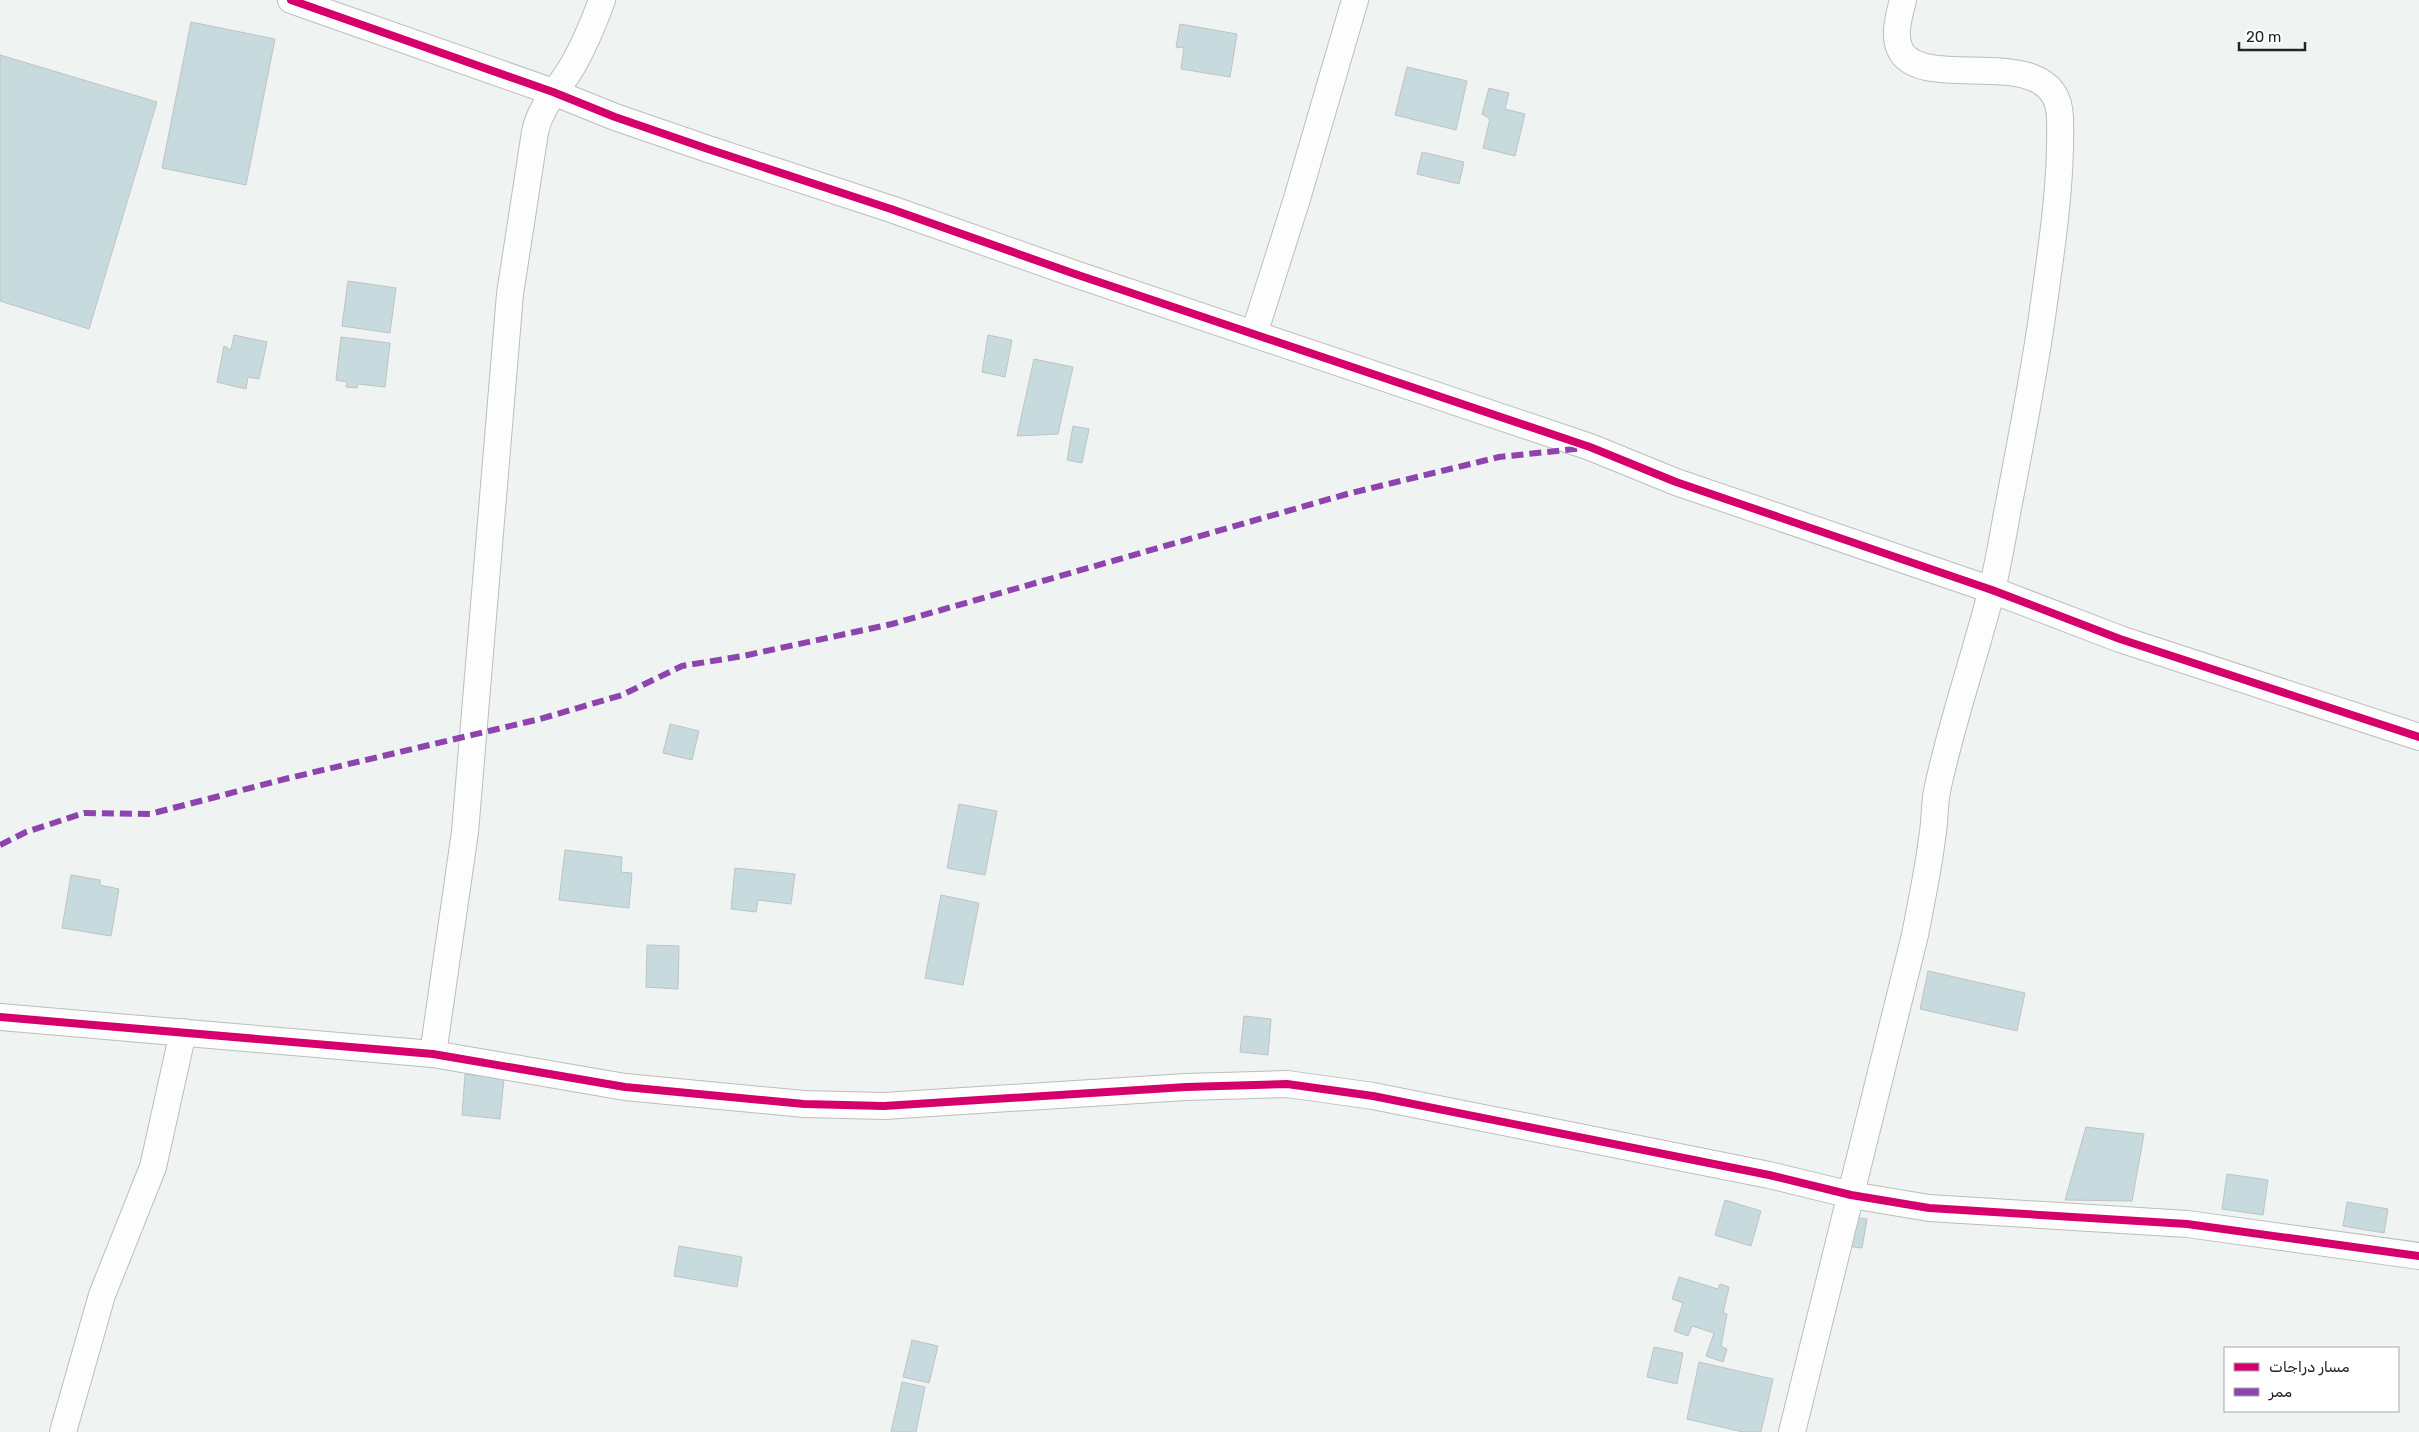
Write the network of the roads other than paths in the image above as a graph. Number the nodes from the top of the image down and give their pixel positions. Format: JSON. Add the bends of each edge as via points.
{"nodes":[{"id":1,"x":291,"y":0,"type":"edge"},
{"id":2,"x":602,"y":0,"type":"edge"},
{"id":3,"x":1355,"y":0,"type":"edge"},
{"id":4,"x":1903,"y":0,"type":"edge"},
{"id":5,"x":553,"y":92,"type":"junction"},
{"id":6,"x":1254,"y":334,"type":"junction"},
{"id":7,"x":1992,"y":590,"type":"junction"},
{"id":8,"x":2419,"y":737,"type":"edge"},
{"id":9,"x":0,"y":1017,"type":"edge"},
{"id":10,"x":183,"y":1032,"type":"junction"},
{"id":11,"x":432,"y":1054,"type":"junction"},
{"id":12,"x":1851,"y":1195,"type":"junction"},
{"id":13,"x":2419,"y":1256,"type":"edge"},
{"id":14,"x":63,"y":1432,"type":"edge"},
{"id":15,"x":1792,"y":1432,"type":"edge"}],
"edges":[{"from":1,"to":5,"type":"street"},
{"from":2,"to":5,"type":"street","via":[[572,66]]},
{"from":3,"to":6,"type":"street"},
{"from":4,"to":7,"type":"street","via":[[1898,43],[1908,59],[1934,67],[2036,78],[2053,91],[2060,109],[2052,246],[2034,377]]},
{"from":5,"to":6,"type":"street","via":[[615,117]]},
{"from":5,"to":11,"type":"street","via":[[540,112],[534,132],[510,294],[465,832]]},
{"from":6,"to":7,"type":"street","via":[[1590,447],[1676,482]]},
{"from":7,"to":8,"type":"street","via":[[2120,639]]},
{"from":7,"to":12,"type":"street","via":[[1937,794],[1929,865],[1915,935]]},
{"from":9,"to":10,"type":"street"},
{"from":10,"to":11,"type":"street"},
{"from":10,"to":14,"type":"street","via":[[152,1167],[102,1295]]},
{"from":11,"to":12,"type":"street","via":[[625,1087],[804,1104],[884,1106],[1195,1086],[1287,1084],[1382,1098],[1769,1175]]},
{"from":12,"to":13,"type":"street","via":[[1929,1208],[2187,1224]]},
{"from":12,"to":15,"type":"street"}]}
